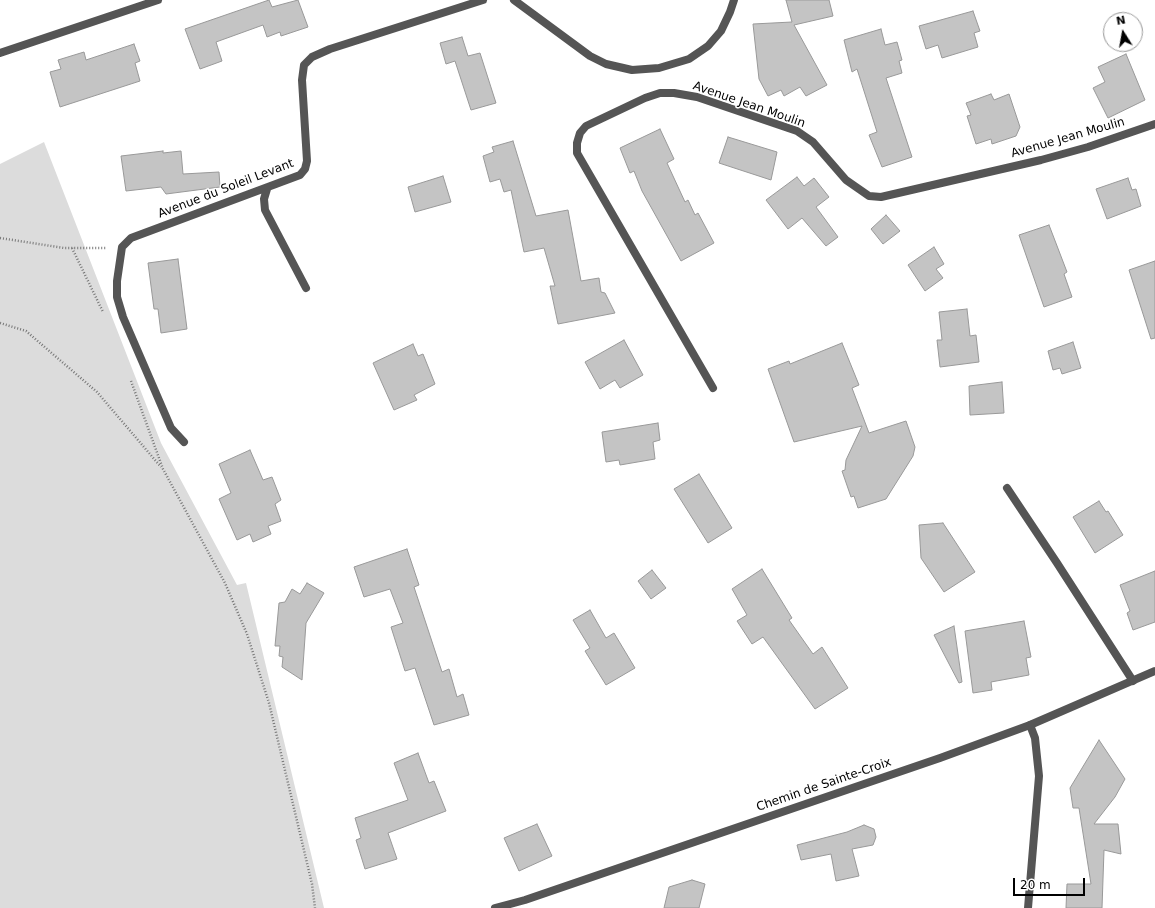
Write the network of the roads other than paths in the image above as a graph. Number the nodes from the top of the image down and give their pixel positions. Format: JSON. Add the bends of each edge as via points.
{"nodes":[{"id":1,"x":158,"y":0,"type":"edge"},
{"id":2,"x":483,"y":0,"type":"edge"},
{"id":3,"x":514,"y":0,"type":"edge"},
{"id":4,"x":734,"y":0,"type":"edge"},
{"id":5,"x":0,"y":53,"type":"edge"},
{"id":6,"x":1155,"y":124,"type":"edge"},
{"id":7,"x":267,"y":189,"type":"junction"},
{"id":8,"x":306,"y":288,"type":"dead end"},
{"id":9,"x":713,"y":388,"type":"dead end"},
{"id":10,"x":184,"y":442,"type":"dead end"},
{"id":11,"x":1007,"y":488,"type":"dead end"},
{"id":12,"x":1155,"y":671,"type":"edge"},
{"id":13,"x":1133,"y":681,"type":"junction"},
{"id":14,"x":1030,"y":725,"type":"junction"},
{"id":15,"x":496,"y":908,"type":"edge"},
{"id":16,"x":1028,"y":908,"type":"edge"}],
"edges":[{"from":1,"to":5,"type":"street"},
{"from":2,"to":7,"type":"street","name":"Avenue du Soleil Levant","via":[[312,57],[304,65],[302,80],[307,161],[305,169],[300,175]]},
{"from":3,"to":4,"type":"street","via":[[590,56],[606,64],[632,70],[659,68],[689,59],[708,46],[721,31]]},
{"from":6,"to":9,"type":"street","name":"Avenue Jean Moulin","via":[[1041,160],[881,197],[869,196],[846,180],[813,142],[797,131],[697,97],[674,93],[660,94],[645,98],[586,126],[580,133],[577,153]]},
{"from":7,"to":8,"type":"street","via":[[264,199],[265,210]]},
{"from":7,"to":10,"type":"street","name":"Avenue du Soleil Levant","via":[[131,238],[122,248],[117,297],[123,317],[171,428]]},
{"from":11,"to":13,"type":"street"},
{"from":12,"to":13,"type":"street","name":"Chemin de Sainte-Croix"},
{"from":13,"to":14,"type":"street","name":"Chemin de Sainte-Croix"},
{"from":14,"to":15,"type":"street","name":"Chemin de Sainte-Croix","via":[[940,758]]},
{"from":14,"to":16,"type":"street","via":[[1035,738],[1039,776]]}]}
